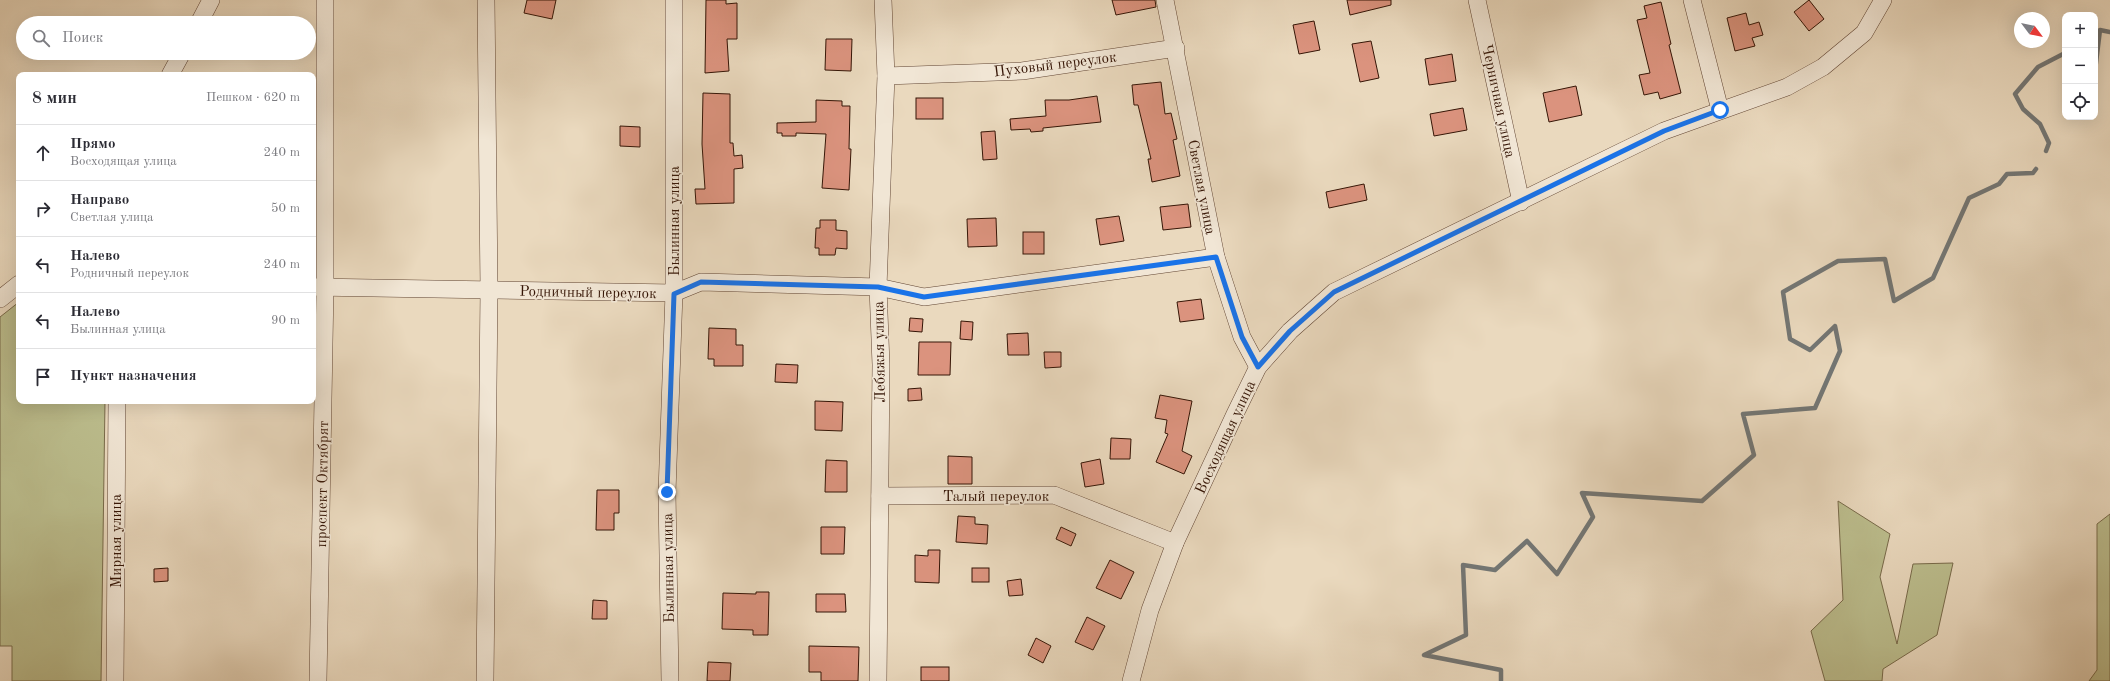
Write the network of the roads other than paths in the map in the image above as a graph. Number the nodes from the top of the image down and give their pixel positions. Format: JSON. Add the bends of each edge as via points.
{"nodes":[{"id":1,"x":211,"y":0,"type":"edge"},
{"id":2,"x":325,"y":0,"type":"edge"},
{"id":3,"x":486,"y":0,"type":"edge"},
{"id":4,"x":674,"y":0,"type":"edge"},
{"id":5,"x":883,"y":0,"type":"edge"},
{"id":6,"x":1165,"y":0,"type":"edge"},
{"id":7,"x":1477,"y":0,"type":"edge"},
{"id":8,"x":1692,"y":0,"type":"edge"},
{"id":9,"x":1883,"y":0,"type":"edge"},
{"id":10,"x":203,"y":16,"type":"edge"},
{"id":11,"x":1176,"y":48,"type":"junction"},
{"id":12,"x":178,"y":60,"type":"edge"},
{"id":13,"x":172,"y":72,"type":"edge"},
{"id":14,"x":886,"y":76,"type":"junction"},
{"id":15,"x":1720,"y":110,"type":"junction"},
{"id":16,"x":1520,"y":202,"type":"junction"},
{"id":17,"x":1216,"y":257,"type":"junction"},
{"id":18,"x":16,"y":286,"type":"edge"},
{"id":19,"x":319,"y":287,"type":"edge"},
{"id":20,"x":878,"y":287,"type":"junction"},
{"id":21,"x":489,"y":290,"type":"junction"},
{"id":22,"x":674,"y":294,"type":"junction"},
{"id":23,"x":0,"y":299,"type":"edge"},
{"id":24,"x":1258,"y":367,"type":"junction"},
{"id":25,"x":117,"y":404,"type":"edge"},
{"id":26,"x":880,"y":496,"type":"junction"},
{"id":27,"x":1175,"y":543,"type":"junction"},
{"id":28,"x":115,"y":681,"type":"edge"},
{"id":29,"x":318,"y":681,"type":"edge"},
{"id":30,"x":485,"y":681,"type":"edge"},
{"id":31,"x":670,"y":681,"type":"edge"},
{"id":32,"x":878,"y":681,"type":"edge"},
{"id":33,"x":1131,"y":681,"type":"edge"}],
"edges":[{"from":1,"to":10,"type":"street"},
{"from":2,"to":19,"type":"street","name":"проспект Октябрят"},
{"from":3,"to":21,"type":"street"},
{"from":4,"to":22,"type":"street","name":"Былинная улица"},
{"from":5,"to":14,"type":"street","name":"Лебяжья улица"},
{"from":6,"to":11,"type":"street","name":"Светлая улица"},
{"from":7,"to":16,"type":"street","name":"Черничная улица"},
{"from":8,"to":15,"type":"street"},
{"from":9,"to":15,"type":"street","name":"Восходящая улица","via":[[1864,33],[1823,67],[1787,87]]},
{"from":11,"to":14,"type":"street","name":"Пуховый переулок","via":[[1022,71]]},
{"from":11,"to":17,"type":"street","name":"Светлая улица"},
{"from":12,"to":13,"type":"street"},
{"from":14,"to":20,"type":"street","name":"Лебяжья улица"},
{"from":15,"to":16,"type":"street","name":"Восходящая улица","via":[[1664,131]]},
{"from":16,"to":24,"type":"street","name":"Восходящая улица","via":[[1334,292],[1290,331]]},
{"from":17,"to":20,"type":"street","name":"Родничный переулок","via":[[924,297]]},
{"from":17,"to":24,"type":"street","name":"Светлая улица","via":[[1242,337]]},
{"from":18,"to":23,"type":"street"},
{"from":19,"to":21,"type":"street","name":"Родничный переулок"},
{"from":19,"to":29,"type":"street","name":"проспект Октябрят"},
{"from":20,"to":22,"type":"street","name":"Родничный переулок","via":[[701,282]]},
{"from":20,"to":26,"type":"street","name":"Лебяжья улица","via":[[881,365]]},
{"from":21,"to":22,"type":"street","name":"Родничный переулок"},
{"from":21,"to":30,"type":"street"},
{"from":22,"to":31,"type":"street","name":"Былинная улица","via":[[667,492]]},
{"from":24,"to":27,"type":"street","name":"Восходящая улица"},
{"from":25,"to":28,"type":"street","name":"Мирная улица"},
{"from":26,"to":27,"type":"street","name":"Талый переулок","via":[[1054,495]]},
{"from":26,"to":32,"type":"street","name":"Лебяжья улица"},
{"from":27,"to":33,"type":"street","name":"Восходящая улица","via":[[1150,610]]}]}
